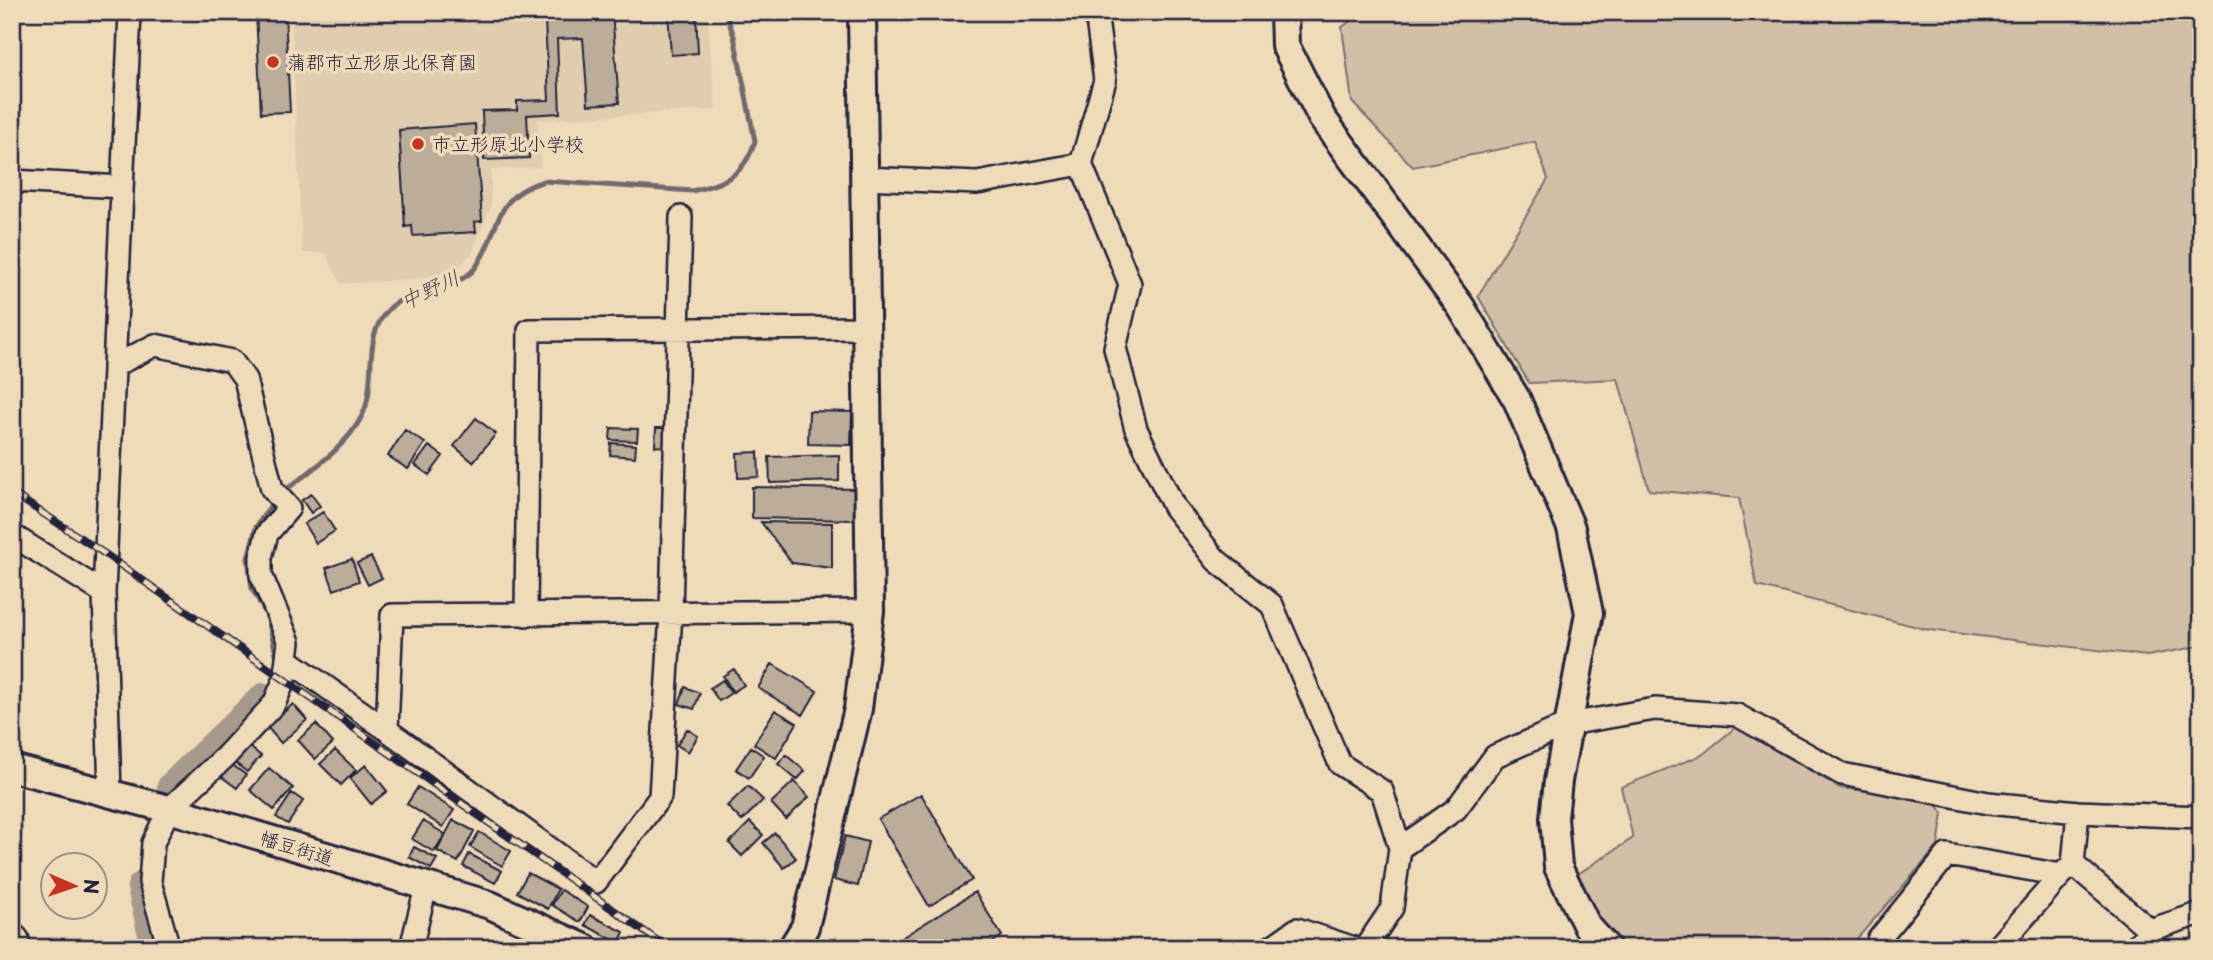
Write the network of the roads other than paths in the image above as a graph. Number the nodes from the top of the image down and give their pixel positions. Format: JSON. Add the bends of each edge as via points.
{"nodes":[{"id":1,"x":130,"y":12,"type":"edge"},
{"id":2,"x":862,"y":12,"type":"edge"},
{"id":3,"x":1096,"y":12,"type":"edge"},
{"id":4,"x":1284,"y":12,"type":"edge"},
{"id":5,"x":1081,"y":164,"type":"junction"},
{"id":6,"x":865,"y":178,"type":"junction"},
{"id":7,"x":12,"y":181,"type":"edge"},
{"id":8,"x":121,"y":187,"type":"junction"},
{"id":9,"x":681,"y":218,"type":"dead end"},
{"id":10,"x":680,"y":328,"type":"junction"},
{"id":11,"x":867,"y":328,"type":"junction"},
{"id":12,"x":114,"y":366,"type":"junction"},
{"id":13,"x":12,"y":535,"type":"edge"},
{"id":14,"x":104,"y":593,"type":"junction"},
{"id":15,"x":870,"y":611,"type":"junction"},
{"id":16,"x":671,"y":612,"type":"junction"},
{"id":17,"x":526,"y":615,"type":"junction"},
{"id":18,"x":288,"y":660,"type":"junction"},
{"id":19,"x":1569,"y":724,"type":"junction"},
{"id":20,"x":387,"y":730,"type":"junction"},
{"id":21,"x":12,"y":768,"type":"edge"},
{"id":22,"x":110,"y":794,"type":"junction"},
{"id":23,"x":169,"y":809,"type":"junction"},
{"id":24,"x":2078,"y":812,"type":"junction"},
{"id":25,"x":2201,"y":817,"type":"edge"},
{"id":26,"x":1400,"y":848,"type":"junction"},
{"id":27,"x":2067,"y":870,"type":"junction"},
{"id":28,"x":426,"y":887,"type":"junction"},
{"id":29,"x":2201,"y":913,"type":"edge"},
{"id":30,"x":2150,"y":930,"type":"junction"},
{"id":31,"x":169,"y":948,"type":"edge"},
{"id":32,"x":411,"y":948,"type":"edge"},
{"id":33,"x":585,"y":948,"type":"edge"},
{"id":34,"x":792,"y":948,"type":"edge"},
{"id":35,"x":1270,"y":948,"type":"edge"},
{"id":36,"x":1354,"y":948,"type":"edge"},
{"id":37,"x":1365,"y":948,"type":"edge"},
{"id":38,"x":1607,"y":948,"type":"edge"},
{"id":39,"x":1884,"y":948,"type":"edge"},
{"id":40,"x":1997,"y":948,"type":"edge"},
{"id":41,"x":2134,"y":948,"type":"edge"}],
"edges":[{"from":1,"to":8,"type":"street"},
{"from":2,"to":6,"type":"street"},
{"from":3,"to":5,"type":"street","via":[[1105,80]]},
{"from":4,"to":19,"type":"street","via":[[1285,45],[1322,118],[1461,307],[1517,400],[1571,528],[1589,613]]},
{"from":5,"to":6,"type":"street","via":[[977,183]]},
{"from":5,"to":26,"type":"street","via":[[1130,284],[1115,348],[1136,429],[1174,507],[1216,560],[1272,605],[1340,764],[1382,791]]},
{"from":6,"to":11,"type":"street"},
{"from":7,"to":8,"type":"street"},
{"from":8,"to":12,"type":"street"},
{"from":9,"to":10,"type":"street"},
{"from":10,"to":11,"type":"street"},
{"from":10,"to":16,"type":"street"},
{"from":10,"to":17,"type":"street","via":[[529,330]]},
{"from":11,"to":15,"type":"street"},
{"from":12,"to":14,"type":"street"},
{"from":12,"to":18,"type":"street","via":[[155,345],[232,361],[245,379],[281,498],[289,508],[267,534],[261,557],[261,575],[289,642]]},
{"from":13,"to":14,"type":"street"},
{"from":14,"to":22,"type":"street"},
{"from":15,"to":16,"type":"street"},
{"from":15,"to":34,"type":"street","via":[[858,709],[805,927]]},
{"from":16,"to":17,"type":"street"},
{"from":16,"to":20,"type":"street","via":[[660,797],[596,882]]},
{"from":17,"to":20,"type":"street","via":[[392,615]]},
{"from":18,"to":20,"type":"street"},
{"from":18,"to":23,"type":"street","via":[[274,704]]},
{"from":19,"to":24,"type":"street","via":[[1655,709],[1737,715],[1842,774],[1988,803]]},
{"from":19,"to":26,"type":"street","via":[[1496,756],[1456,809]]},
{"from":19,"to":38,"type":"street","via":[[1554,818],[1558,867],[1587,926]]},
{"from":21,"to":22,"type":"street"},
{"from":22,"to":23,"type":"street","name":"幡豆街道"},
{"from":23,"to":28,"type":"street","name":"幡豆街道"},
{"from":23,"to":31,"type":"street","via":[[153,843],[150,882]]},
{"from":24,"to":25,"type":"street"},
{"from":24,"to":27,"type":"street"},
{"from":26,"to":37,"type":"street","via":[[1392,908]]},
{"from":27,"to":30,"type":"street"},
{"from":27,"to":39,"type":"street","via":[[1947,855],[1878,940]]},
{"from":27,"to":40,"type":"street"},
{"from":28,"to":32,"type":"street"},
{"from":28,"to":33,"type":"street","name":"幡豆街道","via":[[490,905]]},
{"from":29,"to":30,"type":"street"},
{"from":30,"to":41,"type":"street"},
{"from":35,"to":36,"type":"street","via":[[1297,929]]}]}
